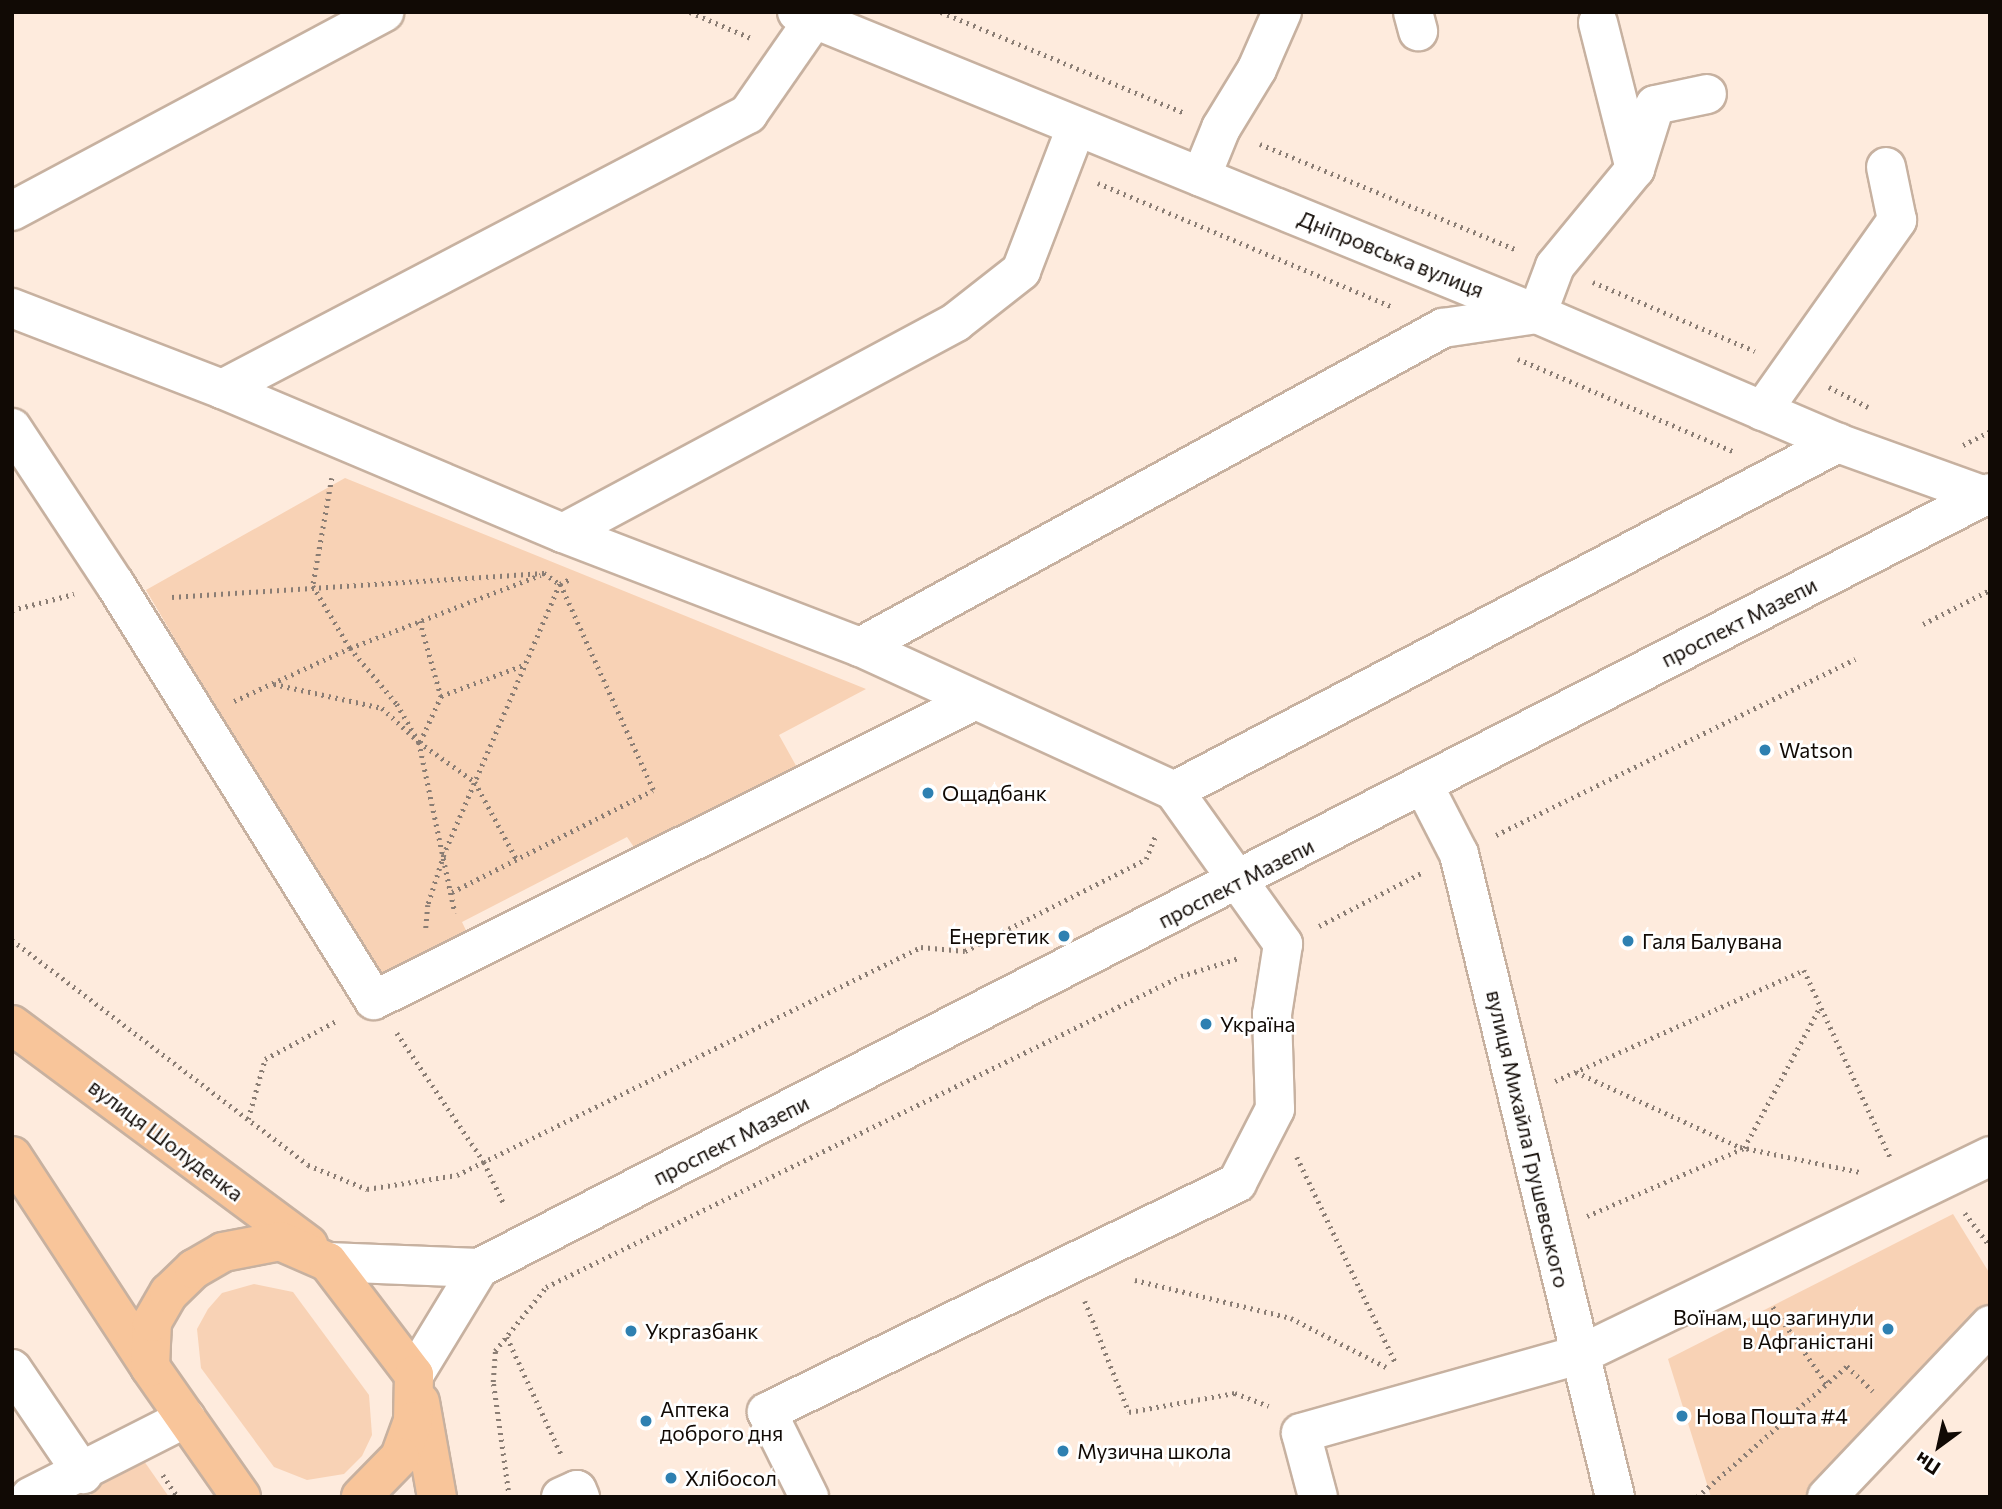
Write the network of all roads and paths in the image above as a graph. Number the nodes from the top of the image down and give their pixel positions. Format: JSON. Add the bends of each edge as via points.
{"nodes":[{"id":1,"x":384,"y":12,"type":"edge"},
{"id":2,"x":690,"y":12,"type":"edge"},
{"id":3,"x":941,"y":12,"type":"edge"},
{"id":4,"x":1282,"y":12,"type":"edge"},
{"id":5,"x":1306,"y":12,"type":"edge"},
{"id":6,"x":805,"y":16,"type":"edge"},
{"id":7,"x":1598,"y":23,"type":"dead end"},
{"id":8,"x":790,"y":54,"type":"junction"},
{"id":9,"x":1257,"y":69,"type":"junction"},
{"id":10,"x":1707,"y":94,"type":"dead end"},
{"id":11,"x":1076,"y":128,"type":"junction"},
{"id":12,"x":1221,"y":128,"type":"junction"},
{"id":13,"x":1059,"y":167,"type":"junction"},
{"id":14,"x":1886,"y":167,"type":"dead end"},
{"id":15,"x":1635,"y":169,"type":"junction"},
{"id":16,"x":1202,"y":177,"type":"junction"},
{"id":17,"x":12,"y":211,"type":"edge"},
{"id":18,"x":1555,"y":266,"type":"junction"},
{"id":19,"x":12,"y":308,"type":"edge"},
{"id":20,"x":1537,"y":314,"type":"junction"},
{"id":21,"x":1443,"y":328,"type":"junction"},
{"id":22,"x":1504,"y":354,"type":"dead end"},
{"id":23,"x":1793,"y":368,"type":"junction"},
{"id":24,"x":222,"y":389,"type":"junction"},
{"id":25,"x":1762,"y":411,"type":"junction"},
{"id":26,"x":1878,"y":412,"type":"dead end"},
{"id":27,"x":12,"y":428,"type":"edge"},
{"id":28,"x":1990,"y":431,"type":"edge"},
{"id":29,"x":338,"y":439,"type":"junction"},
{"id":30,"x":1838,"y":443,"type":"junction"},
{"id":31,"x":1952,"y":451,"type":"dead end"},
{"id":32,"x":1784,"y":472,"type":"junction"},
{"id":33,"x":1987,"y":494,"type":"edge"},
{"id":34,"x":563,"y":533,"type":"junction"},
{"id":35,"x":614,"y":553,"type":"junction"},
{"id":36,"x":544,"y":573,"type":"junction"},
{"id":37,"x":560,"y":584,"type":"junction"},
{"id":38,"x":313,"y":586,"type":"junction"},
{"id":39,"x":1990,"y":590,"type":"edge"},
{"id":40,"x":121,"y":592,"type":"junction"},
{"id":41,"x":12,"y":610,"type":"edge"},
{"id":42,"x":420,"y":621,"type":"junction"},
{"id":43,"x":1923,"y":624,"type":"dead end"},
{"id":44,"x":860,"y":647,"type":"junction"},
{"id":45,"x":350,"y":648,"type":"junction"},
{"id":46,"x":1855,"y":659,"type":"dead end"},
{"id":47,"x":526,"y":664,"type":"junction"},
{"id":48,"x":272,"y":684,"type":"junction"},
{"id":49,"x":441,"y":696,"type":"junction"},
{"id":50,"x":972,"y":702,"type":"junction"},
{"id":51,"x":198,"y":717,"type":"junction"},
{"id":52,"x":419,"y":742,"type":"junction"},
{"id":53,"x":475,"y":782,"type":"junction"},
{"id":54,"x":1424,"y":786,"type":"junction"},
{"id":55,"x":1174,"y":791,"type":"junction"},
{"id":56,"x":1459,"y":854,"type":"junction"},
{"id":57,"x":444,"y":855,"type":"junction"},
{"id":58,"x":517,"y":860,"type":"junction"},
{"id":59,"x":1240,"y":881,"type":"junction"},
{"id":60,"x":452,"y":892,"type":"junction"},
{"id":61,"x":12,"y":940,"type":"edge"},
{"id":62,"x":1283,"y":944,"type":"junction"},
{"id":63,"x":461,"y":957,"type":"junction"},
{"id":64,"x":422,"y":977,"type":"junction"},
{"id":65,"x":374,"y":1000,"type":"junction"},
{"id":66,"x":1820,"y":1007,"type":"junction"},
{"id":67,"x":12,"y":1025,"type":"edge"},
{"id":68,"x":1575,"y":1072,"type":"junction"},
{"id":69,"x":1518,"y":1098,"type":"junction"},
{"id":70,"x":1275,"y":1109,"type":"junction"},
{"id":71,"x":248,"y":1119,"type":"junction"},
{"id":72,"x":1744,"y":1148,"type":"junction"},
{"id":73,"x":12,"y":1156,"type":"edge"},
{"id":74,"x":1990,"y":1156,"type":"edge"},
{"id":75,"x":484,"y":1162,"type":"junction"},
{"id":76,"x":1905,"y":1188,"type":"junction"},
{"id":77,"x":504,"y":1205,"type":"dead end"},
{"id":78,"x":1549,"y":1232,"type":"junction"},
{"id":79,"x":324,"y":1258,"type":"junction"},
{"id":80,"x":1070,"y":1264,"type":"junction"},
{"id":81,"x":480,"y":1268,"type":"junction"},
{"id":82,"x":1749,"y":1272,"type":"junction"},
{"id":83,"x":1990,"y":1325,"type":"edge"},
{"id":84,"x":506,"y":1337,"type":"junction"},
{"id":85,"x":1579,"y":1355,"type":"junction"},
{"id":86,"x":150,"y":1367,"type":"junction"},
{"id":87,"x":12,"y":1369,"type":"edge"},
{"id":88,"x":415,"y":1380,"type":"junction"},
{"id":89,"x":1827,"y":1384,"type":"junction"},
{"id":90,"x":186,"y":1418,"type":"junction"},
{"id":91,"x":1901,"y":1419,"type":"junction"},
{"id":92,"x":1301,"y":1433,"type":"junction"},
{"id":93,"x":83,"y":1474,"type":"junction"},
{"id":94,"x":573,"y":1494,"type":"edge"},
{"id":95,"x":30,"y":1497,"type":"edge"},
{"id":96,"x":241,"y":1497,"type":"edge"},
{"id":97,"x":361,"y":1497,"type":"edge"},
{"id":98,"x":437,"y":1497,"type":"edge"},
{"id":99,"x":509,"y":1497,"type":"edge"},
{"id":100,"x":809,"y":1497,"type":"edge"},
{"id":101,"x":1318,"y":1497,"type":"edge"},
{"id":102,"x":1615,"y":1497,"type":"edge"},
{"id":103,"x":1697,"y":1497,"type":"edge"},
{"id":104,"x":1827,"y":1497,"type":"edge"}],
"edges":[{"from":1,"to":17,"type":"street"},
{"from":2,"to":8,"type":"path"},
{"from":3,"to":12,"type":"path"},
{"from":4,"to":9,"type":"street"},
{"from":5,"to":9,"type":"street"},
{"from":6,"to":8,"type":"street"},
{"from":6,"to":11,"type":"street","name":"Дніпровська вулиця"},
{"from":7,"to":15,"type":"street"},
{"from":8,"to":24,"type":"street","via":[[748,114]]},
{"from":9,"to":12,"type":"street"},
{"from":10,"to":15,"type":"street","via":[[1655,105]]},
{"from":11,"to":13,"type":"street"},
{"from":11,"to":16,"type":"street","name":"Дніпровська вулиця"},
{"from":12,"to":16,"type":"street"},
{"from":12,"to":18,"type":"path"},
{"from":13,"to":21,"type":"path"},
{"from":13,"to":34,"type":"street","via":[[1021,271],[956,322]]},
{"from":14,"to":23,"type":"street","via":[[1896,220]]},
{"from":15,"to":18,"type":"street"},
{"from":16,"to":20,"type":"street","name":"Дніпровська вулиця"},
{"from":18,"to":20,"type":"street"},
{"from":18,"to":23,"type":"path"},
{"from":19,"to":24,"type":"street"},
{"from":20,"to":21,"type":"street"},
{"from":20,"to":25,"type":"street","name":"Дніпровська вулиця"},
{"from":21,"to":44,"type":"street"},
{"from":22,"to":32,"type":"path"},
{"from":23,"to":25,"type":"street"},
{"from":23,"to":26,"type":"path"},
{"from":24,"to":29,"type":"street"},
{"from":25,"to":30,"type":"street","name":"Дніпровська вулиця"},
{"from":27,"to":40,"type":"street"},
{"from":28,"to":31,"type":"path"},
{"from":29,"to":34,"type":"street"},
{"from":29,"to":38,"type":"path"},
{"from":30,"to":32,"type":"street"},
{"from":30,"to":33,"type":"street","name":"Дніпровська вулиця"},
{"from":32,"to":55,"type":"street"},
{"from":33,"to":54,"type":"street","name":"проспект Мазепи"},
{"from":34,"to":35,"type":"street"},
{"from":35,"to":37,"type":"path"},
{"from":35,"to":44,"type":"street"},
{"from":36,"to":37,"type":"path"},
{"from":36,"to":38,"type":"path"},
{"from":36,"to":42,"type":"path"},
{"from":37,"to":47,"type":"path"},
{"from":37,"to":58,"type":"path","via":[[653,789]]},
{"from":38,"to":40,"type":"path"},
{"from":38,"to":45,"type":"path"},
{"from":39,"to":43,"type":"path"},
{"from":40,"to":41,"type":"path"},
{"from":40,"to":51,"type":"street"},
{"from":42,"to":45,"type":"path"},
{"from":42,"to":49,"type":"path"},
{"from":44,"to":50,"type":"street"},
{"from":45,"to":48,"type":"path"},
{"from":45,"to":52,"type":"path","via":[[397,704]]},
{"from":46,"to":56,"type":"path"},
{"from":47,"to":49,"type":"path"},
{"from":47,"to":53,"type":"path"},
{"from":48,"to":51,"type":"path"},
{"from":48,"to":52,"type":"path","via":[[382,708]]},
{"from":49,"to":52,"type":"path"},
{"from":50,"to":55,"type":"street"},
{"from":50,"to":63,"type":"street"},
{"from":51,"to":65,"type":"street"},
{"from":52,"to":53,"type":"path"},
{"from":52,"to":57,"type":"path"},
{"from":53,"to":57,"type":"path"},
{"from":53,"to":58,"type":"path"},
{"from":54,"to":56,"type":"street","name":"вулиця Михайла Грушевського"},
{"from":54,"to":59,"type":"street","name":"проспект Мазепи"},
{"from":55,"to":59,"type":"street"},
{"from":55,"to":75,"type":"path","via":[[1146,859],[965,951],[921,947]]},
{"from":56,"to":62,"type":"path"},
{"from":56,"to":69,"type":"street","name":"вулиця Михайла Грушевського"},
{"from":57,"to":60,"type":"path"},
{"from":57,"to":64,"type":"path","via":[[428,905]]},
{"from":58,"to":60,"type":"path"},
{"from":59,"to":62,"type":"street"},
{"from":59,"to":81,"type":"street","name":"проспект Мазепи"},
{"from":60,"to":63,"type":"path"},
{"from":61,"to":71,"type":"path"},
{"from":62,"to":70,"type":"street","via":[[1272,1014]]},
{"from":62,"to":84,"type":"path","via":[[1181,976],[546,1287]]},
{"from":63,"to":64,"type":"street"},
{"from":64,"to":65,"type":"street"},
{"from":65,"to":71,"type":"path","via":[[265,1059]]},
{"from":65,"to":75,"type":"path"},
{"from":66,"to":68,"type":"path","via":[[1804,970]]},
{"from":66,"to":72,"type":"path"},
{"from":66,"to":76,"type":"path"},
{"from":67,"to":79,"type":"main road","name":"вулиця Шолуденка"},
{"from":68,"to":69,"type":"path"},
{"from":68,"to":72,"type":"path"},
{"from":69,"to":78,"type":"street","name":"вулиця Михайла Грушевського"},
{"from":70,"to":80,"type":"street","via":[[1237,1182]]},
{"from":70,"to":80,"type":"path","via":[[1401,1374],[1291,1318]]},
{"from":71,"to":75,"type":"path","via":[[308,1165],[367,1189],[457,1175]]},
{"from":72,"to":76,"type":"path"},
{"from":72,"to":78,"type":"path"},
{"from":73,"to":86,"type":"main road"},
{"from":74,"to":76,"type":"street"},
{"from":75,"to":77,"type":"path"},
{"from":76,"to":82,"type":"street"},
{"from":78,"to":85,"type":"street","name":"вулиця Михайла Грушевського"},
{"from":79,"to":81,"type":"street","name":"проспект Мазепи"},
{"from":79,"to":86,"type":"main road","via":[[280,1241],[255,1242],[223,1252],[194,1269],[169,1293],[152,1322]]},
{"from":79,"to":88,"type":"main road","name":"вулиця Шолуденка"},
{"from":80,"to":92,"type":"path","via":[[1129,1412],[1235,1393],[1281,1410]]},
{"from":80,"to":100,"type":"street","via":[[767,1412]]},
{"from":81,"to":88,"type":"street"},
{"from":82,"to":85,"type":"street"},
{"from":82,"to":89,"type":"path"},
{"from":83,"to":91,"type":"street"},
{"from":84,"to":94,"type":"path"},
{"from":84,"to":99,"type":"path","via":[[495,1352],[493,1382]]},
{"from":85,"to":92,"type":"street"},
{"from":85,"to":102,"type":"street","name":"вулиця Михайла Грушевського"},
{"from":86,"to":90,"type":"main road"},
{"from":87,"to":93,"type":"street"},
{"from":88,"to":97,"type":"main road","via":[[413,1421],[400,1457]]},
{"from":88,"to":98,"type":"main road"},
{"from":89,"to":91,"type":"path","via":[[1847,1366]]},
{"from":89,"to":103,"type":"path"},
{"from":90,"to":93,"type":"street"},
{"from":90,"to":96,"type":"main road"},
{"from":91,"to":104,"type":"street"},
{"from":92,"to":101,"type":"street"},
{"from":93,"to":95,"type":"street"}]}
